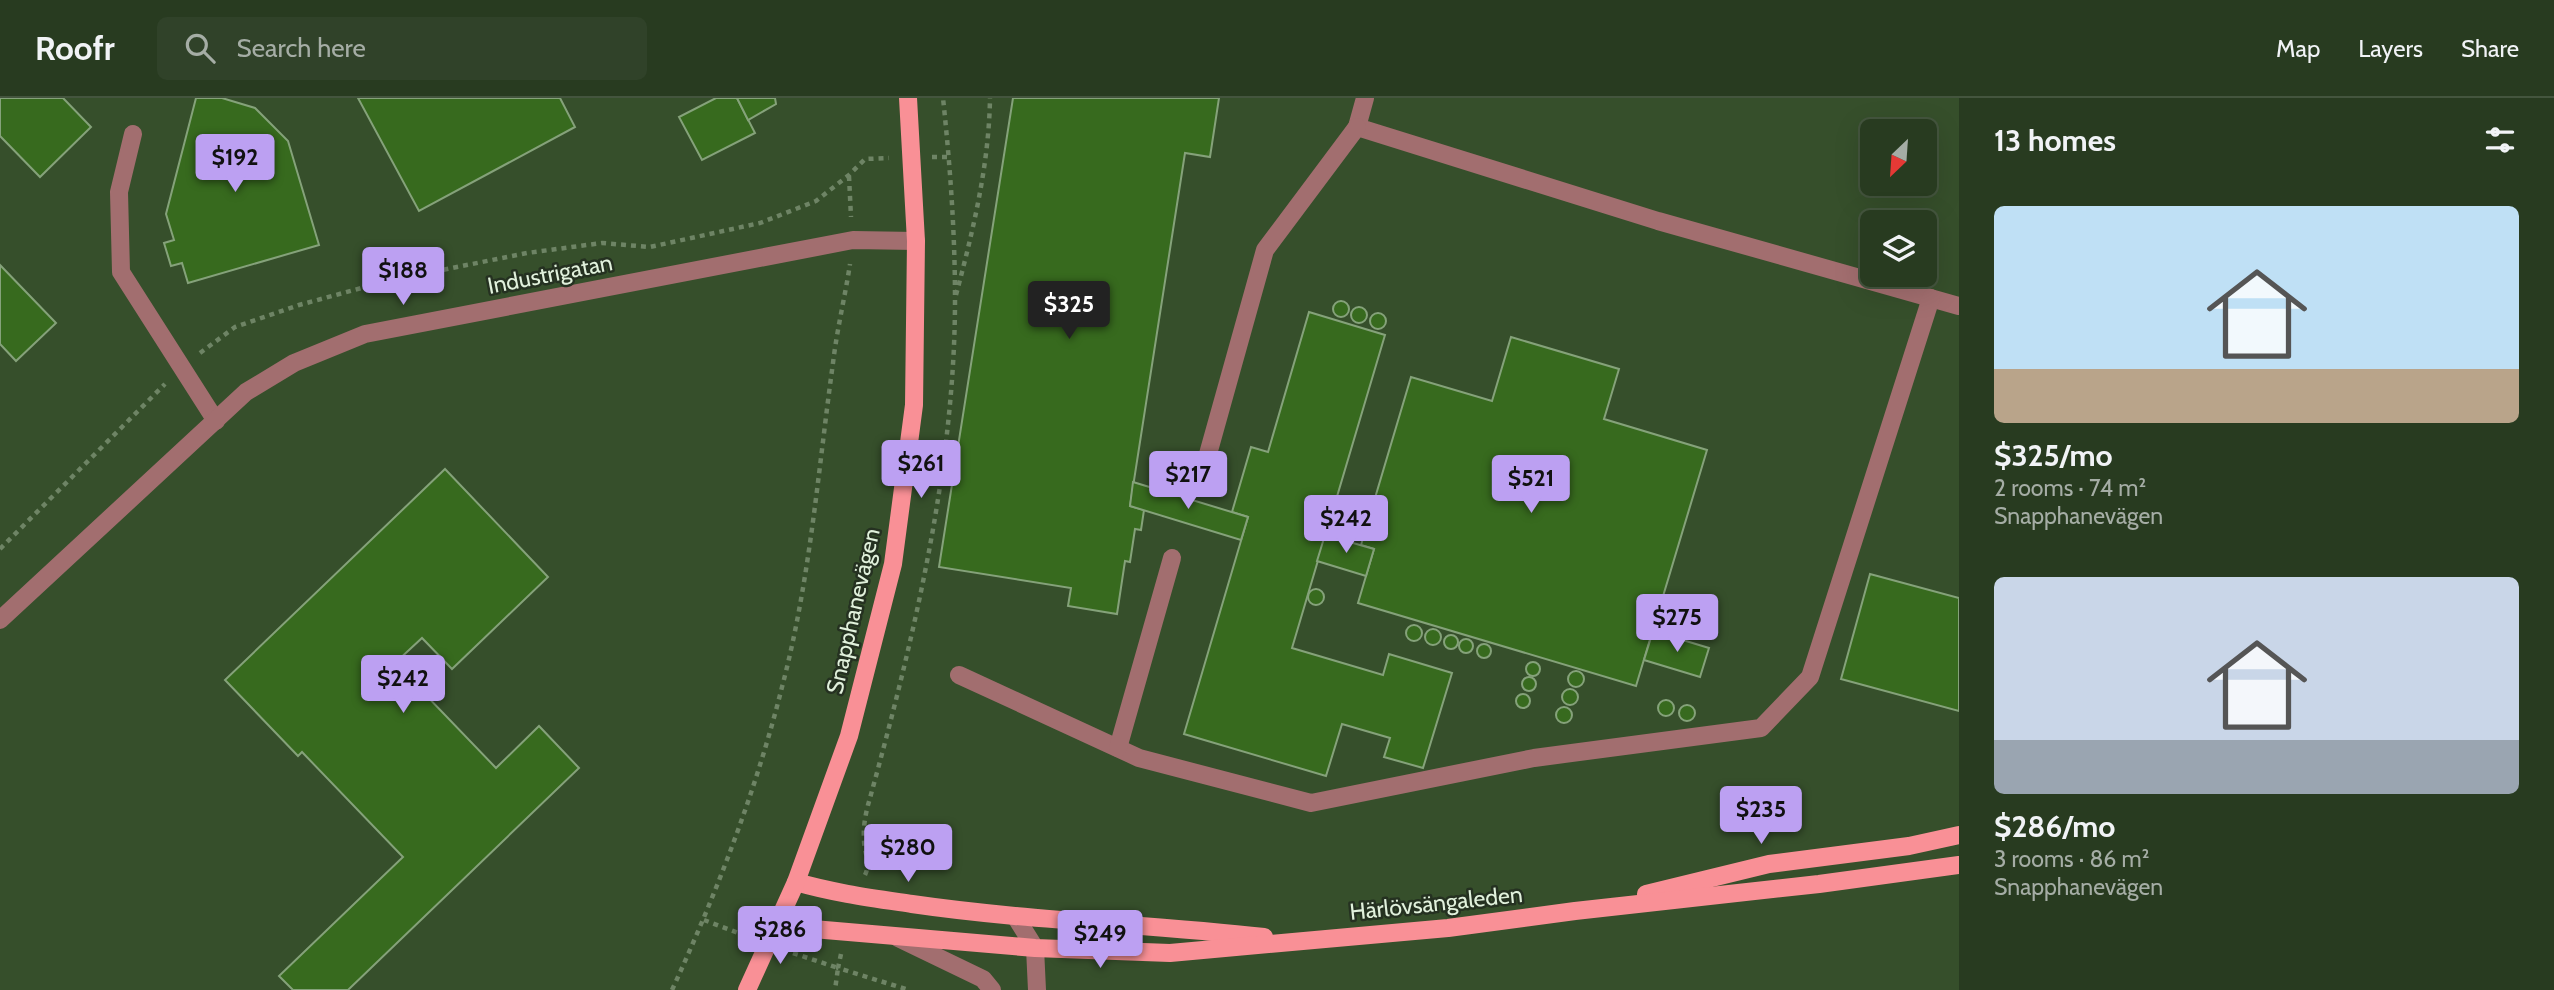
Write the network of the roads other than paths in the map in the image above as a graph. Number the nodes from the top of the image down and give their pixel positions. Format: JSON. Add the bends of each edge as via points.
{"nodes":[{"id":1,"x":908,"y":98,"type":"edge"},
{"id":2,"x":1365,"y":98,"type":"edge"},
{"id":3,"x":1357,"y":127,"type":"junction"},
{"id":4,"x":134,"y":134,"type":"dead end"},
{"id":5,"x":916,"y":241,"type":"junction"},
{"id":6,"x":1931,"y":298,"type":"junction"},
{"id":7,"x":1959,"y":306,"type":"edge"},
{"id":8,"x":216,"y":421,"type":"junction"},
{"id":9,"x":1203,"y":472,"type":"dead end"},
{"id":10,"x":1172,"y":558,"type":"dead end"},
{"id":11,"x":0,"y":620,"type":"edge"},
{"id":12,"x":959,"y":675,"type":"dead end"},
{"id":13,"x":1118,"y":748,"type":"junction"},
{"id":14,"x":1959,"y":835,"type":"edge"},
{"id":15,"x":1959,"y":865,"type":"edge"},
{"id":16,"x":796,"y":882,"type":"junction"},
{"id":17,"x":1575,"y":911,"type":"junction"},
{"id":18,"x":1015,"y":916,"type":"junction"},
{"id":19,"x":778,"y":926,"type":"junction"},
{"id":20,"x":898,"y":938,"type":"junction"},
{"id":21,"x":1302,"y":942,"type":"junction"},
{"id":22,"x":1035,"y":948,"type":"junction"},
{"id":23,"x":747,"y":990,"type":"edge"},
{"id":24,"x":992,"y":990,"type":"edge"},
{"id":25,"x":1037,"y":990,"type":"edge"}],
"edges":[{"from":1,"to":5,"type":"main road","name":"Snapphanevägen"},
{"from":2,"to":3,"type":"street"},
{"from":3,"to":6,"type":"street","via":[[1658,221]]},
{"from":3,"to":9,"type":"street","via":[[1265,250]]},
{"from":4,"to":8,"type":"street","via":[[119,192],[121,272]]},
{"from":5,"to":8,"type":"street","name":"Industrigatan","via":[[853,240],[365,334],[294,363],[246,392]]},
{"from":5,"to":16,"type":"main road","name":"Snapphanevägen","via":[[914,405],[893,564],[849,736]]},
{"from":6,"to":7,"type":"street"},
{"from":6,"to":13,"type":"street","via":[[1810,677],[1761,728],[1534,758],[1311,803],[1139,758]]},
{"from":8,"to":11,"type":"street","name":"Industrigatan"},
{"from":10,"to":13,"type":"street"},
{"from":12,"to":13,"type":"street"},
{"from":14,"to":17,"type":"main road","name":"Härlövsängaleden","via":[[1769,864]]},
{"from":15,"to":17,"type":"main road","name":"Härlövsängaleden"},
{"from":16,"to":18,"type":"main road","name":"Härlövsängaleden","via":[[834,893]]},
{"from":16,"to":19,"type":"main road","name":"Snapphanevägen"},
{"from":17,"to":21,"type":"main road","name":"Härlövsängaleden"},
{"from":18,"to":21,"type":"main road","name":"Härlövsängaleden"},
{"from":18,"to":22,"type":"street"},
{"from":19,"to":20,"type":"main road","name":"Härlövsängaleden"},
{"from":19,"to":23,"type":"main road","name":"Snapphanevägen"},
{"from":20,"to":22,"type":"main road","name":"Härlövsängaleden"},
{"from":20,"to":24,"type":"street","via":[[983,979]]},
{"from":21,"to":22,"type":"main road","name":"Härlövsängaleden","via":[[1170,953]]},
{"from":22,"to":25,"type":"street"}]}
